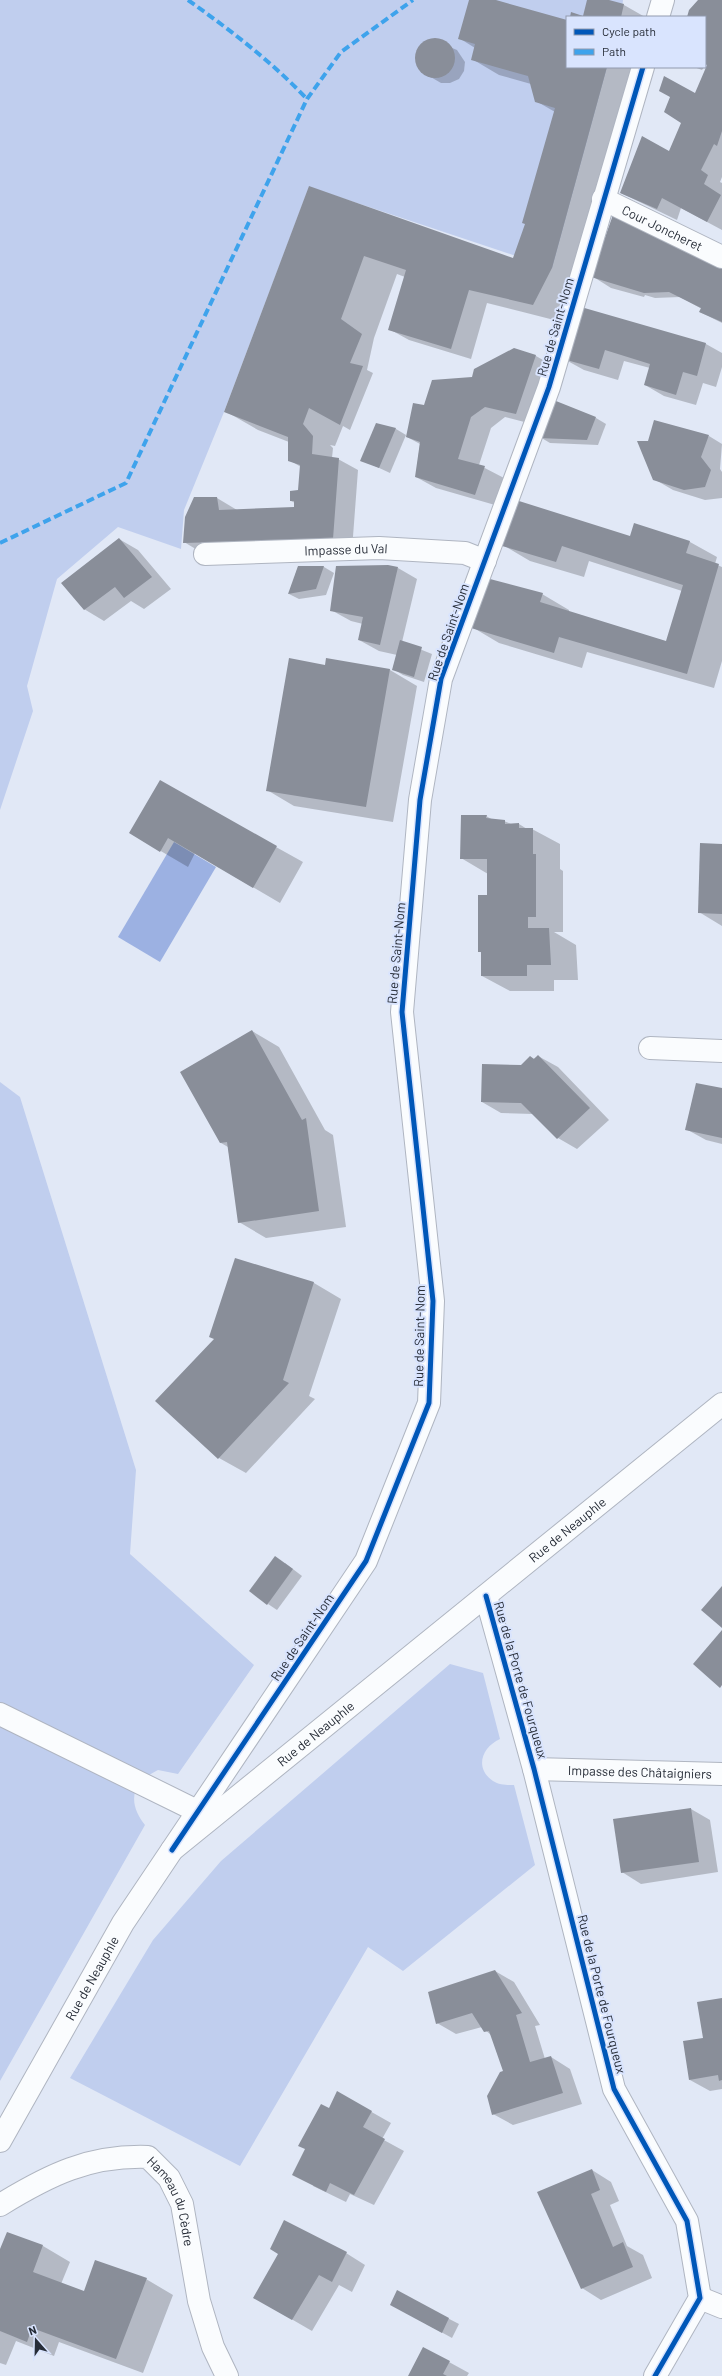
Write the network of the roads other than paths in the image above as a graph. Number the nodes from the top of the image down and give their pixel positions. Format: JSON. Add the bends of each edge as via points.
{"nodes":[{"id":1,"x":663,"y":0,"type":"edge"},
{"id":2,"x":658,"y":16,"type":"edge"},
{"id":3,"x":643,"y":68,"type":"edge"},
{"id":4,"x":603,"y":199,"type":"junction"},
{"id":5,"x":722,"y":257,"type":"edge"},
{"id":6,"x":205,"y":554,"type":"dead end"},
{"id":7,"x":485,"y":561,"type":"junction"},
{"id":8,"x":650,"y":1048,"type":"dead end"},
{"id":9,"x":722,"y":1052,"type":"edge"},
{"id":10,"x":722,"y":1404,"type":"edge"},
{"id":11,"x":486,"y":1596,"type":"junction"},
{"id":12,"x":0,"y":1714,"type":"edge"},
{"id":13,"x":534,"y":1769,"type":"junction"},
{"id":14,"x":722,"y":1774,"type":"edge"},
{"id":15,"x":197,"y":1811,"type":"junction"},
{"id":16,"x":172,"y":1850,"type":"junction"},
{"id":17,"x":0,"y":2141,"type":"edge"},
{"id":18,"x":0,"y":2205,"type":"edge"},
{"id":19,"x":700,"y":2298,"type":"junction"},
{"id":20,"x":722,"y":2307,"type":"edge"},
{"id":21,"x":227,"y":2376,"type":"edge"},
{"id":22,"x":655,"y":2376,"type":"edge"}],
"edges":[{"from":1,"to":2,"type":"street"},
{"from":3,"to":4,"type":"street","name":"Rue de Saint-Nom"},
{"from":4,"to":5,"type":"street","name":"Cour Joncheret"},
{"from":4,"to":7,"type":"street","name":"Rue de Saint-Nom","via":[[549,387]]},
{"from":6,"to":7,"type":"street","name":"Impasse du Val","via":[[379,548],[465,553]]},
{"from":7,"to":15,"type":"street","name":"Rue de Saint-Nom","via":[[441,679],[420,800],[402,1012],[433,1301],[429,1403],[366,1561]]},
{"from":8,"to":9,"type":"street"},
{"from":10,"to":11,"type":"street","name":"Rue de Neauphle"},
{"from":11,"to":13,"type":"street","name":"Rue de la Porte de Fourqueux"},
{"from":11,"to":16,"type":"street","name":"Rue de Neauphle"},
{"from":12,"to":15,"type":"street"},
{"from":13,"to":14,"type":"street","name":"Impasse des Châtaigniers"},
{"from":13,"to":19,"type":"street","name":"Rue de la Porte de Fourqueux","via":[[614,2089],[687,2221]]},
{"from":15,"to":16,"type":"street","name":"Rue de Saint-Nom"},
{"from":16,"to":17,"type":"street","name":"Rue de Neauphle","via":[[123,1923]]},
{"from":18,"to":21,"type":"street","name":"Hameau du Cèdre","via":[[43,2179],[85,2164],[121,2156],[148,2157],[169,2178],[182,2204],[199,2301],[213,2347]]},
{"from":19,"to":20,"type":"street"},
{"from":19,"to":22,"type":"street"}]}
